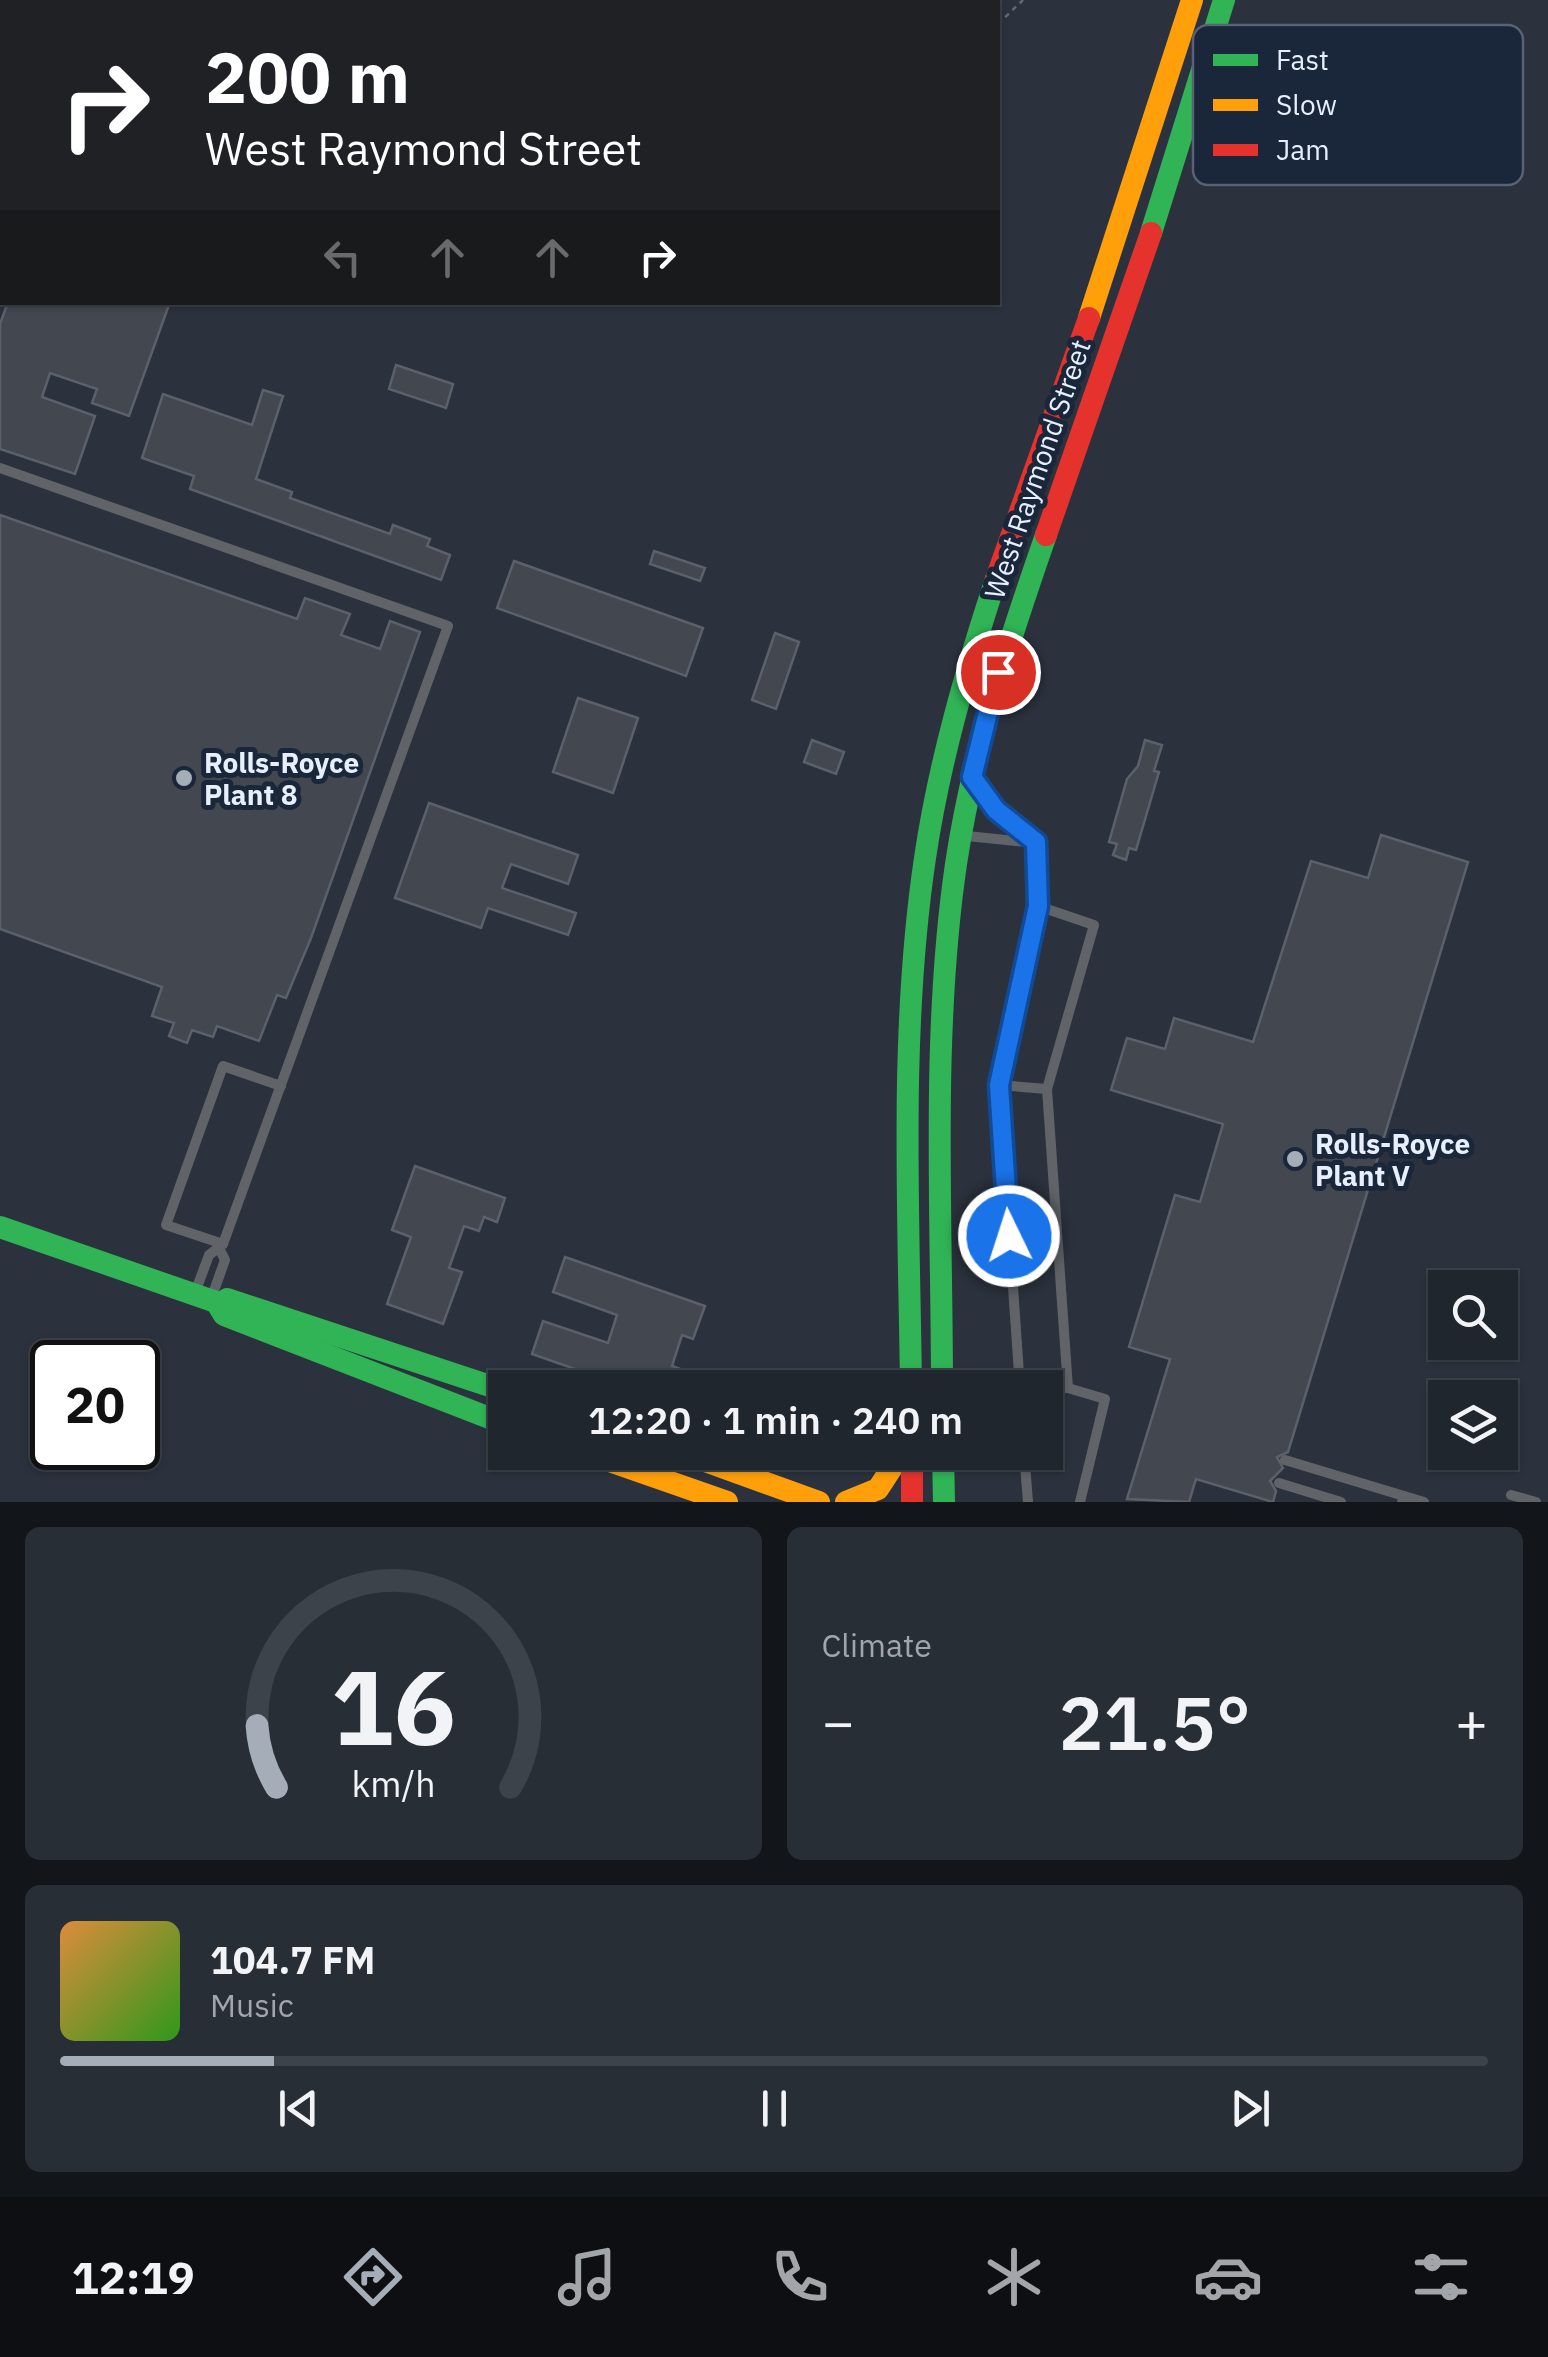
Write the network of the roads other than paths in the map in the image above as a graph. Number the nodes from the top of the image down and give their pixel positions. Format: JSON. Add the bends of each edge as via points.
{"nodes":[{"id":1,"x":1192,"y":0,"type":"edge"},
{"id":2,"x":1224,"y":0,"type":"edge"},
{"id":3,"x":1216,"y":25,"type":"edge"},
{"id":4,"x":1193,"y":98,"type":"edge"},
{"id":5,"x":1130,"y":198,"type":"junction"},
{"id":6,"x":1158,"y":209,"type":"junction"},
{"id":7,"x":0,"y":468,"type":"edge"},
{"id":8,"x":972,"y":777,"type":"junction"},
{"id":9,"x":958,"y":829,"type":"junction"},
{"id":10,"x":1036,"y":842,"type":"junction"},
{"id":11,"x":1038,"y":906,"type":"junction"},
{"id":12,"x":999,"y":1085,"type":"junction"},
{"id":13,"x":282,"y":1086,"type":"junction"},
{"id":14,"x":1047,"y":1089,"type":"junction"},
{"id":15,"x":0,"y":1226,"type":"edge"},
{"id":16,"x":221,"y":1247,"type":"junction"},
{"id":17,"x":207,"y":1299,"type":"junction"},
{"id":18,"x":912,"y":1370,"type":"edge"},
{"id":19,"x":942,"y":1370,"type":"edge"},
{"id":20,"x":1019,"y":1370,"type":"edge"},
{"id":21,"x":488,"y":1385,"type":"edge"},
{"id":22,"x":1063,"y":1388,"type":"edge"},
{"id":23,"x":1068,"y":1388,"type":"junction"},
{"id":24,"x":488,"y":1417,"type":"edge"},
{"id":25,"x":1286,"y":1460,"type":"dead end"},
{"id":26,"x":635,"y":1470,"type":"edge"},
{"id":27,"x":730,"y":1470,"type":"edge"},
{"id":28,"x":890,"y":1470,"type":"edge"},
{"id":29,"x":912,"y":1470,"type":"edge"},
{"id":30,"x":943,"y":1470,"type":"edge"},
{"id":31,"x":948,"y":1470,"type":"edge"},
{"id":32,"x":1025,"y":1470,"type":"edge"},
{"id":33,"x":1279,"y":1482,"type":"dead end"},
{"id":34,"x":1376,"y":1487,"type":"junction"},
{"id":35,"x":1511,"y":1495,"type":"dead end"},
{"id":36,"x":1403,"y":1499,"type":"edge"},
{"id":37,"x":727,"y":1502,"type":"edge"},
{"id":38,"x":820,"y":1502,"type":"edge"},
{"id":39,"x":846,"y":1502,"type":"edge"},
{"id":40,"x":912,"y":1502,"type":"edge"},
{"id":41,"x":944,"y":1502,"type":"edge"},
{"id":42,"x":962,"y":1502,"type":"edge"},
{"id":43,"x":1028,"y":1502,"type":"edge"},
{"id":44,"x":1080,"y":1502,"type":"edge"},
{"id":45,"x":1341,"y":1502,"type":"edge"},
{"id":46,"x":1372,"y":1502,"type":"edge"},
{"id":47,"x":1424,"y":1502,"type":"edge"},
{"id":48,"x":1536,"y":1502,"type":"edge"}],
"edges":[{"from":1,"to":5,"type":"main road","name":"West Raymond Street"},
{"from":2,"to":3,"type":"main road","name":"West Raymond Street"},
{"from":4,"to":6,"type":"main road","name":"West Raymond Street"},
{"from":5,"to":6,"type":"main road"},
{"from":5,"to":18,"type":"main road","name":"West Raymond Street","via":[[978,635],[940,804],[916,936],[910,1032]]},
{"from":6,"to":8,"type":"main road","name":"West Raymond Street","via":[[1011,634]]},
{"from":7,"to":13,"type":"lane","via":[[448,626]]},
{"from":8,"to":9,"type":"main road","name":"West Raymond Street"},
{"from":8,"to":10,"type":"lane","via":[[996,810]]},
{"from":9,"to":10,"type":"lane"},
{"from":9,"to":19,"type":"main road","name":"West Raymond Street","via":[[943,988]]},
{"from":10,"to":11,"type":"lane"},
{"from":11,"to":12,"type":"lane"},
{"from":11,"to":14,"type":"lane","via":[[1094,925]]},
{"from":12,"to":14,"type":"lane"},
{"from":12,"to":20,"type":"lane"},
{"from":13,"to":16,"type":"lane"},
{"from":13,"to":16,"type":"lane","via":[[223,1066],[166,1225]]},
{"from":14,"to":23,"type":"lane"},
{"from":15,"to":17,"type":"main road"},
{"from":16,"to":17,"type":"lane","via":[[225,1260]]},
{"from":16,"to":17,"type":"lane","via":[[209,1255]]},
{"from":17,"to":21,"type":"main road","via":[[230,1298]]},
{"from":17,"to":24,"type":"main road","via":[[224,1315]]},
{"from":22,"to":23,"type":"lane"},
{"from":23,"to":44,"type":"lane","via":[[1105,1398]]},
{"from":25,"to":34,"type":"lane"},
{"from":26,"to":37,"type":"main road"},
{"from":27,"to":38,"type":"main road"},
{"from":28,"to":39,"type":"main road","via":[[878,1489]]},
{"from":29,"to":40,"type":"main road"},
{"from":30,"to":41,"type":"main road"},
{"from":31,"to":42,"type":"main road"},
{"from":32,"to":43,"type":"lane"},
{"from":33,"to":45,"type":"lane"},
{"from":34,"to":36,"type":"lane"},
{"from":34,"to":46,"type":"lane"},
{"from":35,"to":48,"type":"lane"},
{"from":36,"to":47,"type":"lane"}]}
